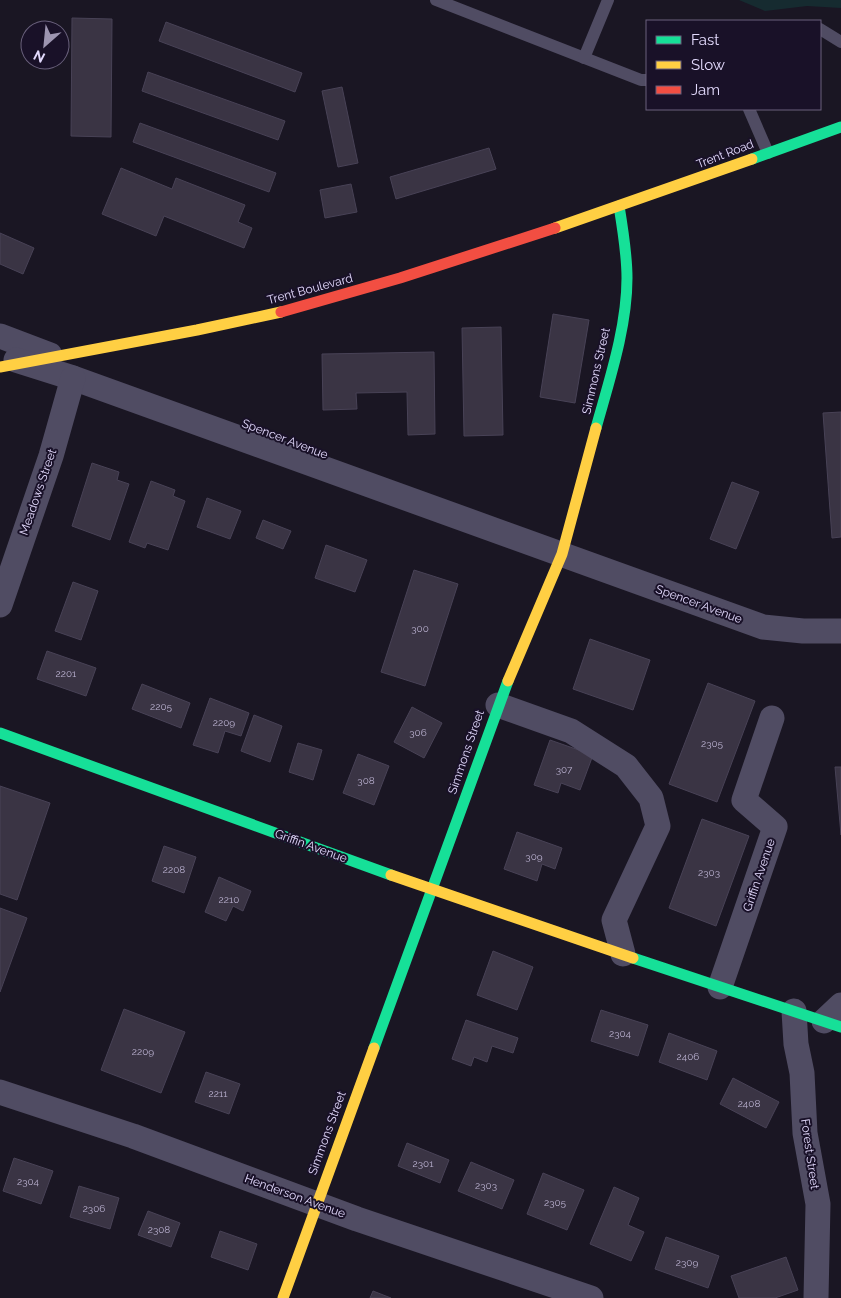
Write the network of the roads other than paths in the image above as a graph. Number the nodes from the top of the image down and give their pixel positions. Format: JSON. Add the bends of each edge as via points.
{"nodes":[{"id":1,"x":436,"y":0,"type":"edge"},
{"id":2,"x":608,"y":0,"type":"edge"},
{"id":3,"x":821,"y":30,"type":"edge"},
{"id":4,"x":841,"y":42,"type":"edge"},
{"id":5,"x":584,"y":58,"type":"junction"},
{"id":6,"x":646,"y":80,"type":"edge"},
{"id":7,"x":749,"y":110,"type":"edge"},
{"id":8,"x":841,"y":127,"type":"edge"},
{"id":9,"x":768,"y":153,"type":"junction"},
{"id":10,"x":619,"y":206,"type":"junction"},
{"id":11,"x":0,"y":336,"type":"edge"},
{"id":12,"x":0,"y":354,"type":"edge"},
{"id":13,"x":53,"y":356,"type":"junction"},
{"id":14,"x":12,"y":365,"type":"edge"},
{"id":15,"x":73,"y":378,"type":"junction"},
{"id":16,"x":562,"y":554,"type":"junction"},
{"id":17,"x":0,"y":605,"type":"edge"},
{"id":18,"x":841,"y":631,"type":"edge"},
{"id":19,"x":498,"y":705,"type":"junction"},
{"id":20,"x":772,"y":718,"type":"dead end"},
{"id":21,"x":0,"y":733,"type":"edge"},
{"id":22,"x":431,"y":890,"type":"junction"},
{"id":23,"x":623,"y":954,"type":"junction"},
{"id":24,"x":720,"y":987,"type":"junction"},
{"id":25,"x":794,"y":1012,"type":"junction"},
{"id":26,"x":835,"y":1018,"type":"edge"},
{"id":27,"x":0,"y":1092,"type":"edge"},
{"id":28,"x":316,"y":1204,"type":"junction"},
{"id":29,"x":283,"y":1298,"type":"edge"},
{"id":30,"x":591,"y":1298,"type":"edge"},
{"id":31,"x":816,"y":1298,"type":"edge"}],
"edges":[{"from":1,"to":5,"type":"lane"},
{"from":2,"to":5,"type":"lane"},
{"from":3,"to":4,"type":"lane"},
{"from":5,"to":6,"type":"lane"},
{"from":7,"to":9,"type":"lane"},
{"from":8,"to":9,"type":"street","name":"Trent Road"},
{"from":9,"to":10,"type":"street","name":"Trent Road"},
{"from":10,"to":13,"type":"street","name":"Trent Boulevard","via":[[442,266],[334,298],[153,339]]},
{"from":10,"to":16,"type":"street","name":"Simmons Street","via":[[627,272],[622,323]]},
{"from":11,"to":13,"type":"street","name":"Spencer Avenue"},
{"from":12,"to":14,"type":"street","name":"Spencer Avenue"},
{"from":13,"to":14,"type":"street","name":"Trent Boulevard"},
{"from":13,"to":16,"type":"street","name":"Spencer Avenue","via":[[233,419],[384,477],[536,528]]},
{"from":14,"to":15,"type":"street","name":"Spencer Avenue"},
{"from":15,"to":16,"type":"street","name":"Spencer Avenue"},
{"from":15,"to":17,"type":"street","name":"Meadows Street","via":[[51,456]]},
{"from":16,"to":18,"type":"street","name":"Spencer Avenue","via":[[763,627],[802,632]]},
{"from":16,"to":19,"type":"street","name":"Simmons Street"},
{"from":19,"to":22,"type":"street","name":"Simmons Street"},
{"from":19,"to":23,"type":"street","via":[[571,731],[626,766],[651,798],[658,826],[614,920]]},
{"from":20,"to":24,"type":"street","name":"Griffin Avenue","via":[[744,800],[775,827]]},
{"from":21,"to":22,"type":"street","name":"Griffin Avenue"},
{"from":22,"to":23,"type":"street","name":"Griffin Avenue"},
{"from":22,"to":28,"type":"street","name":"Simmons Street"},
{"from":23,"to":24,"type":"street","name":"Griffin Avenue"},
{"from":24,"to":25,"type":"street","name":"Griffin Avenue"},
{"from":25,"to":26,"type":"street","name":"Griffin Avenue"},
{"from":25,"to":31,"type":"street","name":"Forest Street","via":[[805,1133],[818,1204]]},
{"from":27,"to":28,"type":"street","name":"Henderson Avenue","via":[[133,1136]]},
{"from":28,"to":29,"type":"street","name":"Simmons Street"},
{"from":28,"to":30,"type":"street","name":"Henderson Avenue"}]}
